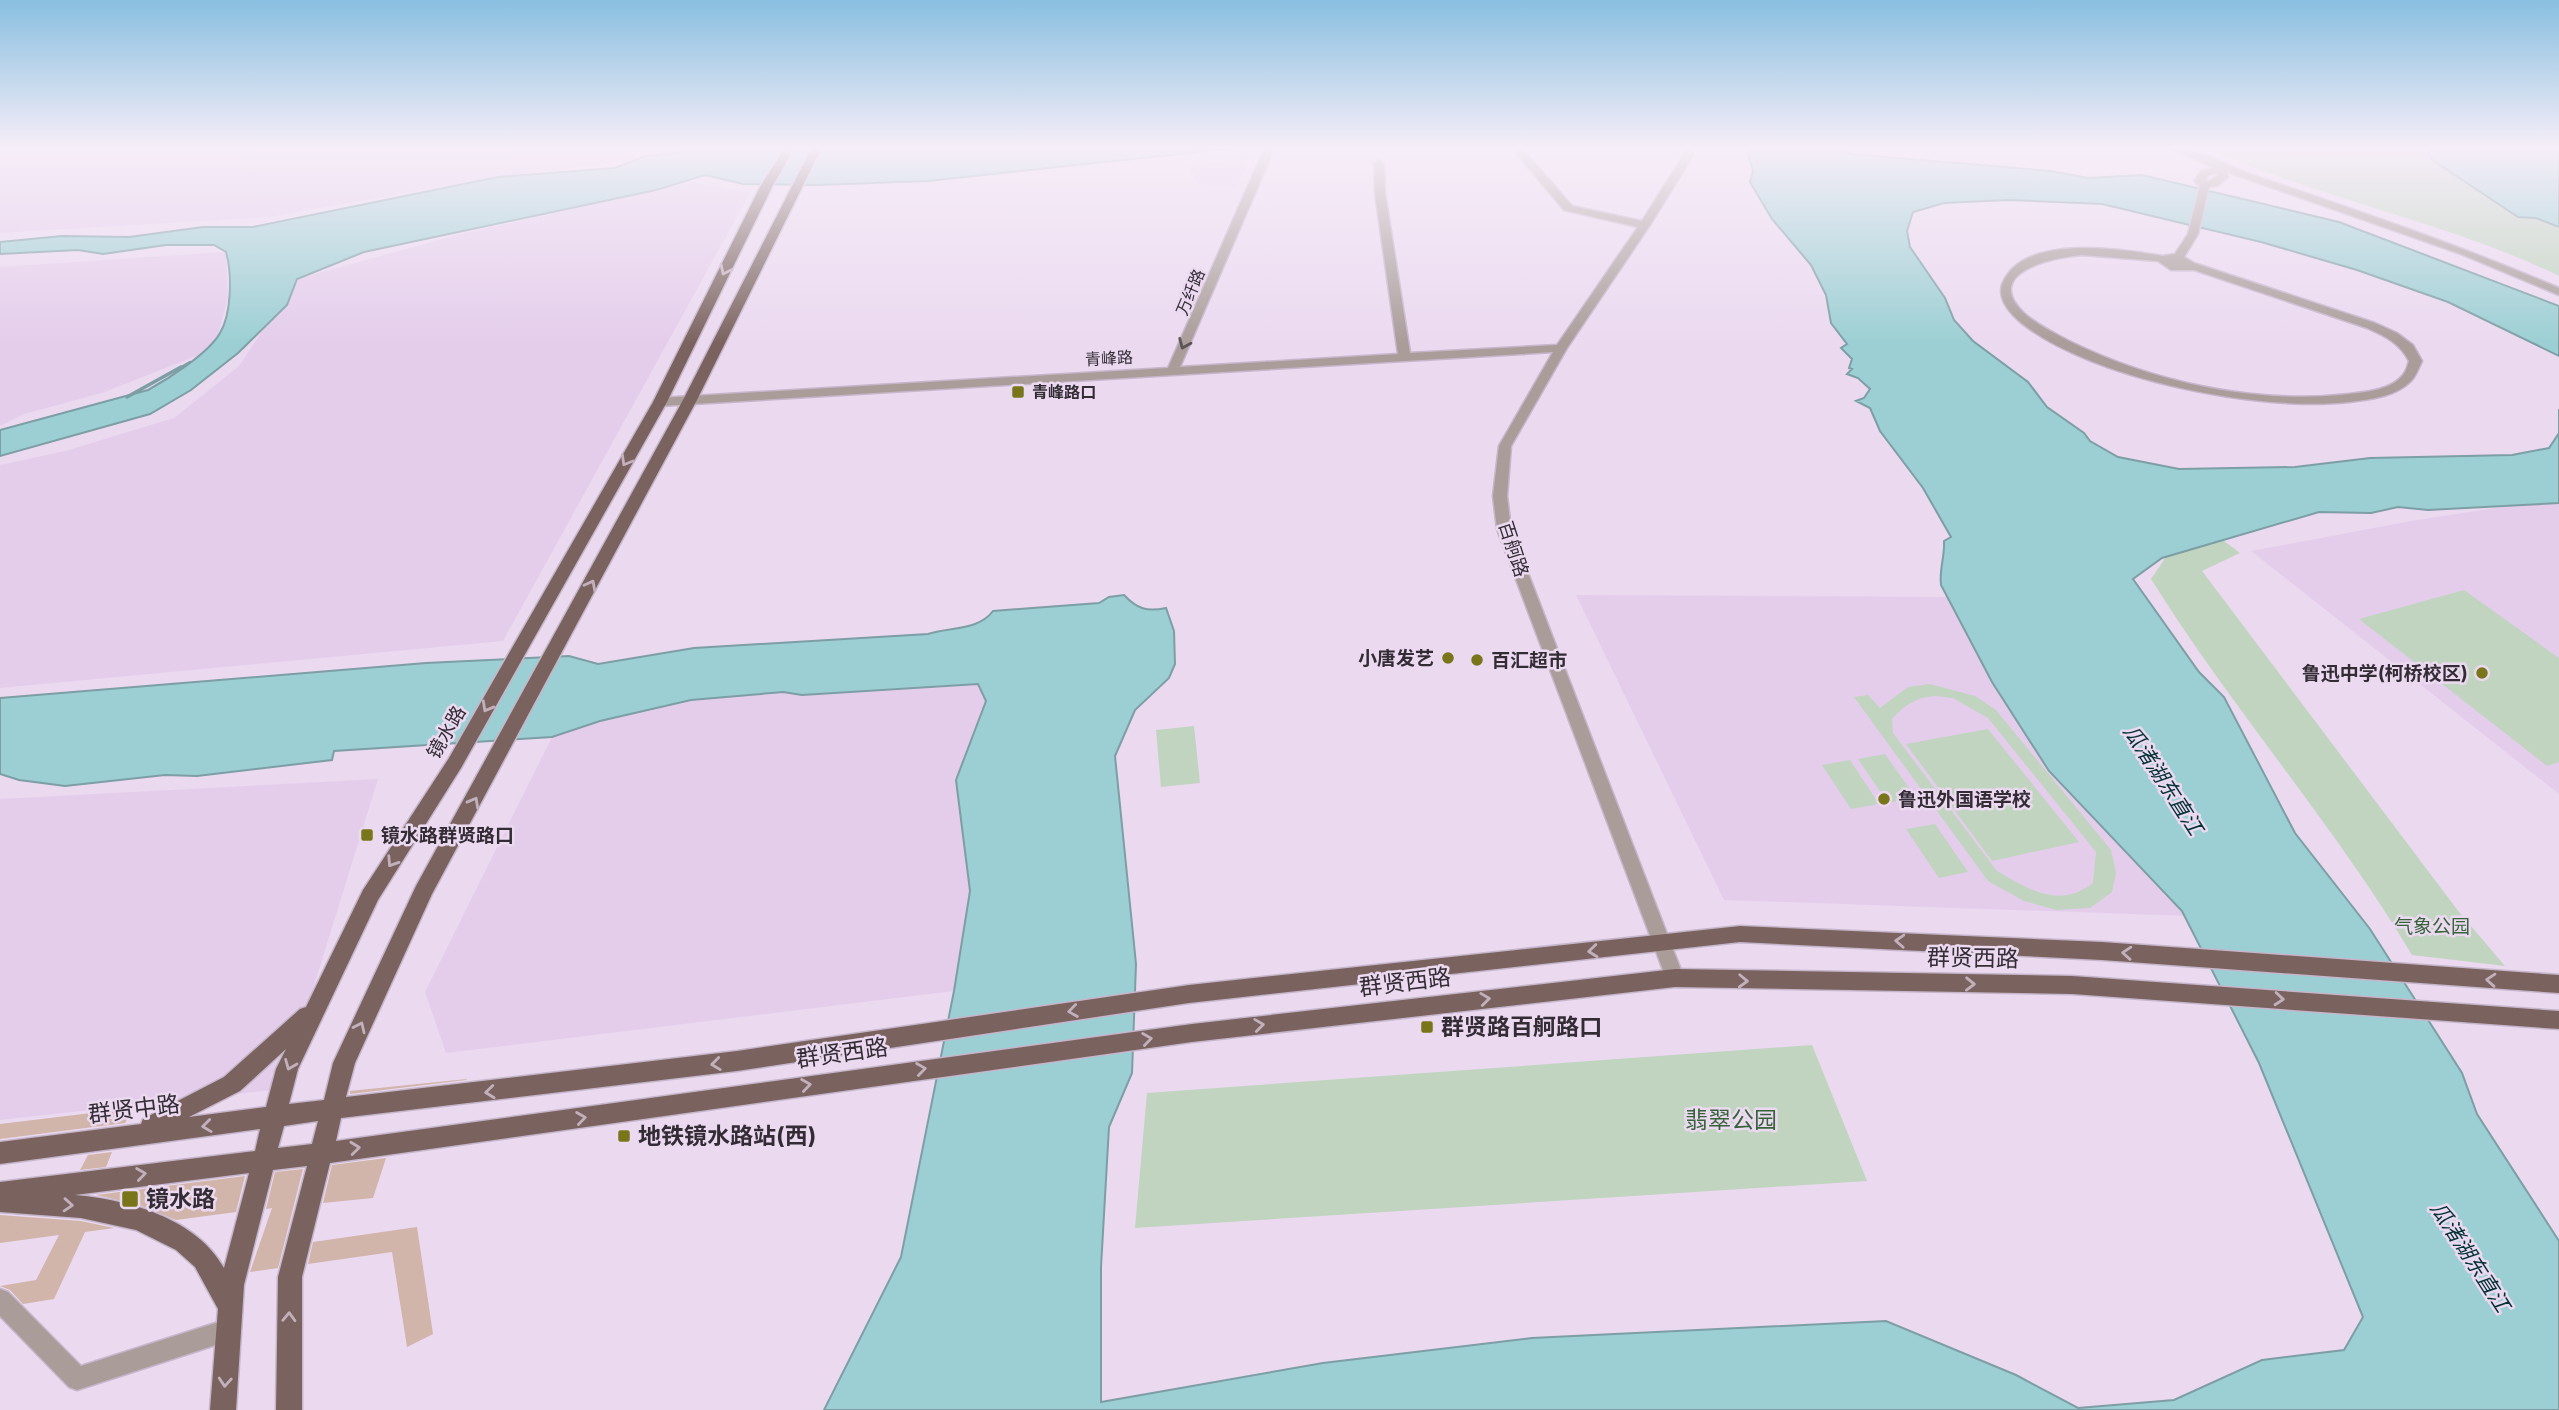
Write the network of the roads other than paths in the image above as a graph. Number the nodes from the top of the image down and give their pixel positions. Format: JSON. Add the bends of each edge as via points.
{"nodes":[{"id":1,"x":753,"y":213,"type":"edge"},
{"id":2,"x":781,"y":213,"type":"edge"},
{"id":3,"x":1241,"y":213,"type":"edge"},
{"id":4,"x":1383,"y":213,"type":"edge"},
{"id":5,"x":1590,"y":213,"type":"edge"},
{"id":6,"x":1652,"y":213,"type":"edge"},
{"id":7,"x":2198,"y":213,"type":"edge"},
{"id":8,"x":2351,"y":213,"type":"edge"},
{"id":9,"x":1645,"y":225,"type":"junction"},
{"id":10,"x":2178,"y":257,"type":"junction"},
{"id":11,"x":2163,"y":259,"type":"junction"},
{"id":12,"x":2190,"y":266,"type":"junction"},
{"id":13,"x":2559,"y":292,"type":"edge"},
{"id":14,"x":1561,"y":348,"type":"junction"},
{"id":15,"x":1405,"y":358,"type":"junction"},
{"id":16,"x":1172,"y":372,"type":"junction"},
{"id":17,"x":690,"y":400,"type":"junction"},
{"id":18,"x":660,"y":402,"type":"junction"},
{"id":19,"x":1661,"y":943,"type":"junction"},
{"id":20,"x":1675,"y":978,"type":"junction"},
{"id":21,"x":2559,"y":984,"type":"edge"},
{"id":22,"x":317,"y":1006,"type":"junction"},
{"id":23,"x":2559,"y":1020,"type":"edge"},
{"id":24,"x":332,"y":1109,"type":"junction"},
{"id":25,"x":275,"y":1117,"type":"junction"},
{"id":26,"x":126,"y":1136,"type":"junction"},
{"id":27,"x":321,"y":1151,"type":"junction"},
{"id":28,"x":0,"y":1153,"type":"edge"},
{"id":29,"x":263,"y":1158,"type":"junction"},
{"id":30,"x":0,"y":1193,"type":"edge"},
{"id":31,"x":0,"y":1200,"type":"edge"},
{"id":32,"x":0,"y":1300,"type":"edge"},
{"id":33,"x":229,"y":1318,"type":"junction"},
{"id":34,"x":223,"y":1410,"type":"edge"},
{"id":35,"x":289,"y":1410,"type":"edge"}],
"edges":[{"from":1,"to":18,"type":"main road","name":"镜水路","one_way":true},
{"from":2,"to":17,"type":"main road"},
{"from":3,"to":16,"type":"street","name":"万纤路","one_way":true},
{"from":4,"to":15,"type":"street"},
{"from":5,"to":9,"type":"street"},
{"from":6,"to":9,"type":"street","name":"百舸路"},
{"from":7,"to":10,"type":"street","via":[[2193,234]]},
{"from":8,"to":13,"type":"street","via":[[2430,239]]},
{"from":9,"to":14,"type":"street","name":"百舸路"},
{"from":10,"to":11,"type":"street"},
{"from":10,"to":12,"type":"street"},
{"from":11,"to":12,"type":"street","via":[[2175,268]]},
{"from":11,"to":12,"type":"street","via":[[2059,253],[2014,272],[2007,295],[2015,310],[2034,327],[2067,346],[2145,374],[2211,390],[2311,400],[2369,396],[2399,385],[2415,368],[2413,352],[2378,328]]},
{"from":14,"to":15,"type":"street","name":"青峰路"},
{"from":14,"to":19,"type":"street","name":"百舸路","via":[[1505,446],[1500,496],[1504,529]]},
{"from":15,"to":16,"type":"street","name":"青峰路"},
{"from":16,"to":17,"type":"street","name":"青峰路"},
{"from":17,"to":18,"type":"street","name":"青峰路"},
{"from":24,"to":17,"type":"main road","one_way":true,"via":[[344,1063],[423,892]]},
{"from":18,"to":22,"type":"main road","name":"镜水路","one_way":true,"via":[[456,763],[370,896]]},
{"from":19,"to":20,"type":"street","name":"百舸路"},
{"from":21,"to":19,"type":"main road","name":"群贤西路","one_way":true,"via":[[2195,957],[1740,934]]},
{"from":19,"to":24,"type":"main road","name":"群贤西路","one_way":true,"via":[[1189,994],[545,1086]]},
{"from":20,"to":23,"type":"main road","name":"群贤西路","one_way":true,"via":[[2072,985]]},
{"from":27,"to":20,"type":"main road","name":"群贤西路","one_way":true,"via":[[455,1137],[854,1077],[1192,1033]]},
{"from":22,"to":25,"type":"main road","name":"镜水路","one_way":true,"via":[[287,1069]]},
{"from":22,"to":26,"type":"main road","via":[[232,1084],[172,1118]]},
{"from":24,"to":25,"type":"main road","name":"群贤西路"},
{"from":24,"to":27,"type":"main road"},
{"from":25,"to":26,"type":"main road","name":"群贤中路","one_way":true},
{"from":25,"to":29,"type":"main road","name":"镜水路"},
{"from":26,"to":28,"type":"main road","name":"群贤中路"},
{"from":27,"to":29,"type":"main road","name":"群贤西路"},
{"from":35,"to":27,"type":"main road","one_way":true,"via":[[290,1277]]},
{"from":30,"to":29,"type":"main road","one_way":true},
{"from":29,"to":33,"type":"main road","name":"镜水路","via":[[232,1285]]},
{"from":31,"to":33,"type":"main road","one_way":true,"via":[[78,1205],[162,1226],[204,1259]]},
{"from":32,"to":33,"type":"street","via":[[77,1380]]},
{"from":33,"to":34,"type":"main road","name":"镜水路","one_way":true}]}
